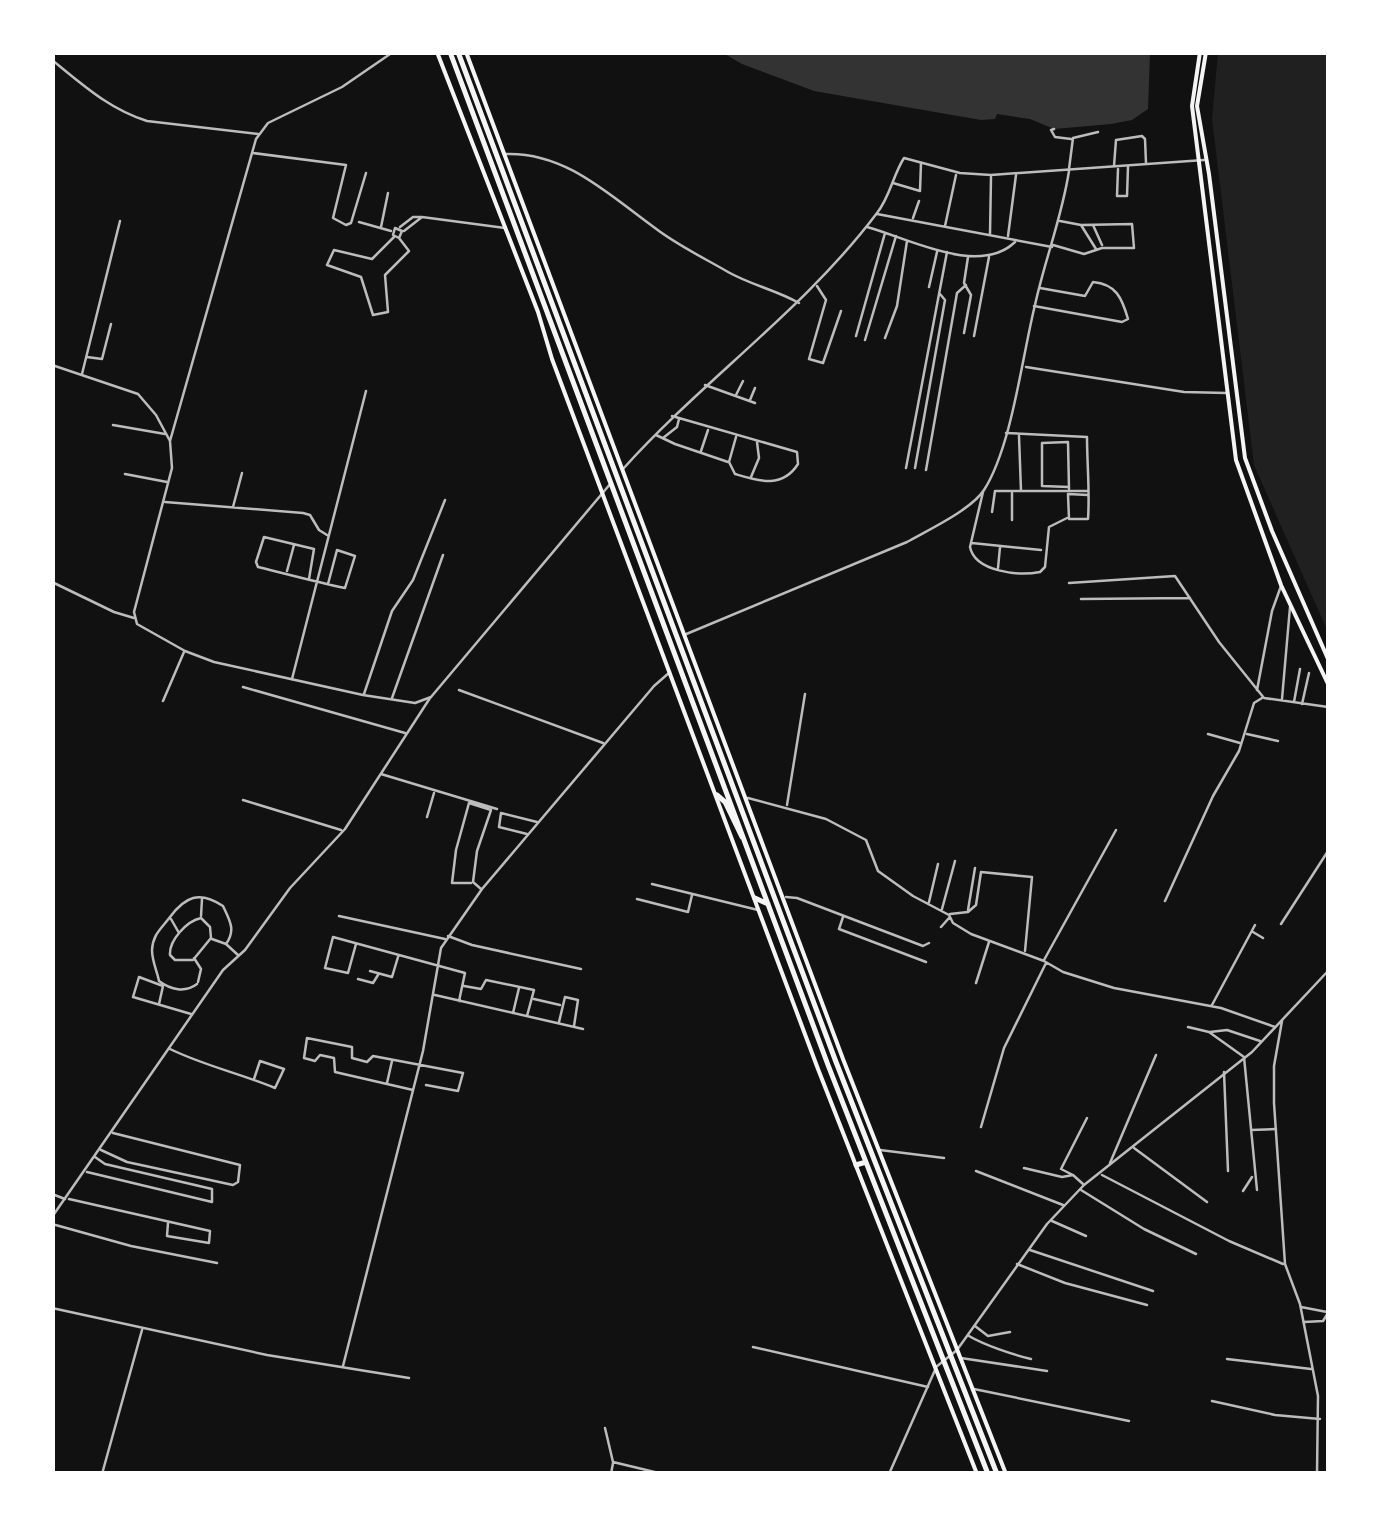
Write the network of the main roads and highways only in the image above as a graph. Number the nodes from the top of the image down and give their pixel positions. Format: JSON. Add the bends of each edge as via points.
{"nodes":[{"id":1,"x":437,"y":52,"type":"edge"},
{"id":2,"x":450,"y":52,"type":"edge"},
{"id":3,"x":458,"y":52,"type":"edge"},
{"id":4,"x":466,"y":52,"type":"edge"},
{"id":5,"x":1203,"y":52,"type":"edge"},
{"id":6,"x":1195,"y":115,"type":"junction"},
{"id":7,"x":501,"y":190,"type":"junction"},
{"id":8,"x":492,"y":194,"type":"junction"},
{"id":9,"x":619,"y":470,"type":"junction"},
{"id":10,"x":682,"y":636,"type":"junction"},
{"id":11,"x":1328,"y":659,"type":"edge"},
{"id":12,"x":1328,"y":684,"type":"edge"},
{"id":13,"x":717,"y":795,"type":"junction"},
{"id":14,"x":744,"y":838,"type":"junction"},
{"id":15,"x":754,"y":866,"type":"junction"},
{"id":16,"x":745,"y":870,"type":"junction"},
{"id":17,"x":756,"y":898,"type":"junction"},
{"id":18,"x":768,"y":904,"type":"junction"},
{"id":19,"x":813,"y":1001,"type":"junction"},
{"id":20,"x":823,"y":1004,"type":"junction"},
{"id":21,"x":866,"y":1162,"type":"junction"},
{"id":22,"x":856,"y":1165,"type":"junction"},
{"id":23,"x":956,"y":1359,"type":"junction"},
{"id":24,"x":977,"y":1474,"type":"edge"},
{"id":25,"x":988,"y":1474,"type":"edge"},
{"id":26,"x":997,"y":1474,"type":"edge"},
{"id":27,"x":1006,"y":1474,"type":"edge"}],
"edges":[{"from":1,"to":8,"type":"main road"},
{"from":2,"to":7,"type":"highway"},
{"from":3,"to":9,"type":"highway"},
{"from":4,"to":9,"type":"main road"},
{"from":5,"to":6,"type":"main road"},
{"from":6,"to":11,"type":"main road","via":[[1249,474]]},
{"from":6,"to":12,"type":"main road","via":[[1241,477]]},
{"from":7,"to":8,"type":"highway"},
{"from":7,"to":14,"type":"highway"},
{"from":8,"to":13,"type":"main road"},
{"from":9,"to":10,"type":"main road"},
{"from":9,"to":10,"type":"highway"},
{"from":10,"to":19,"type":"highway"},
{"from":10,"to":20,"type":"main road"},
{"from":13,"to":14,"type":"highway"},
{"from":13,"to":16,"type":"main road"},
{"from":14,"to":15,"type":"highway"},
{"from":15,"to":16,"type":"highway"},
{"from":15,"to":18,"type":"highway"},
{"from":16,"to":17,"type":"main road"},
{"from":17,"to":18,"type":"highway"},
{"from":17,"to":22,"type":"main road"},
{"from":18,"to":21,"type":"highway"},
{"from":19,"to":20,"type":"highway"},
{"from":19,"to":23,"type":"highway"},
{"from":20,"to":23,"type":"main road"},
{"from":21,"to":22,"type":"highway"},
{"from":21,"to":25,"type":"highway"},
{"from":22,"to":24,"type":"main road"},
{"from":23,"to":26,"type":"highway"},
{"from":23,"to":27,"type":"main road"}]}
